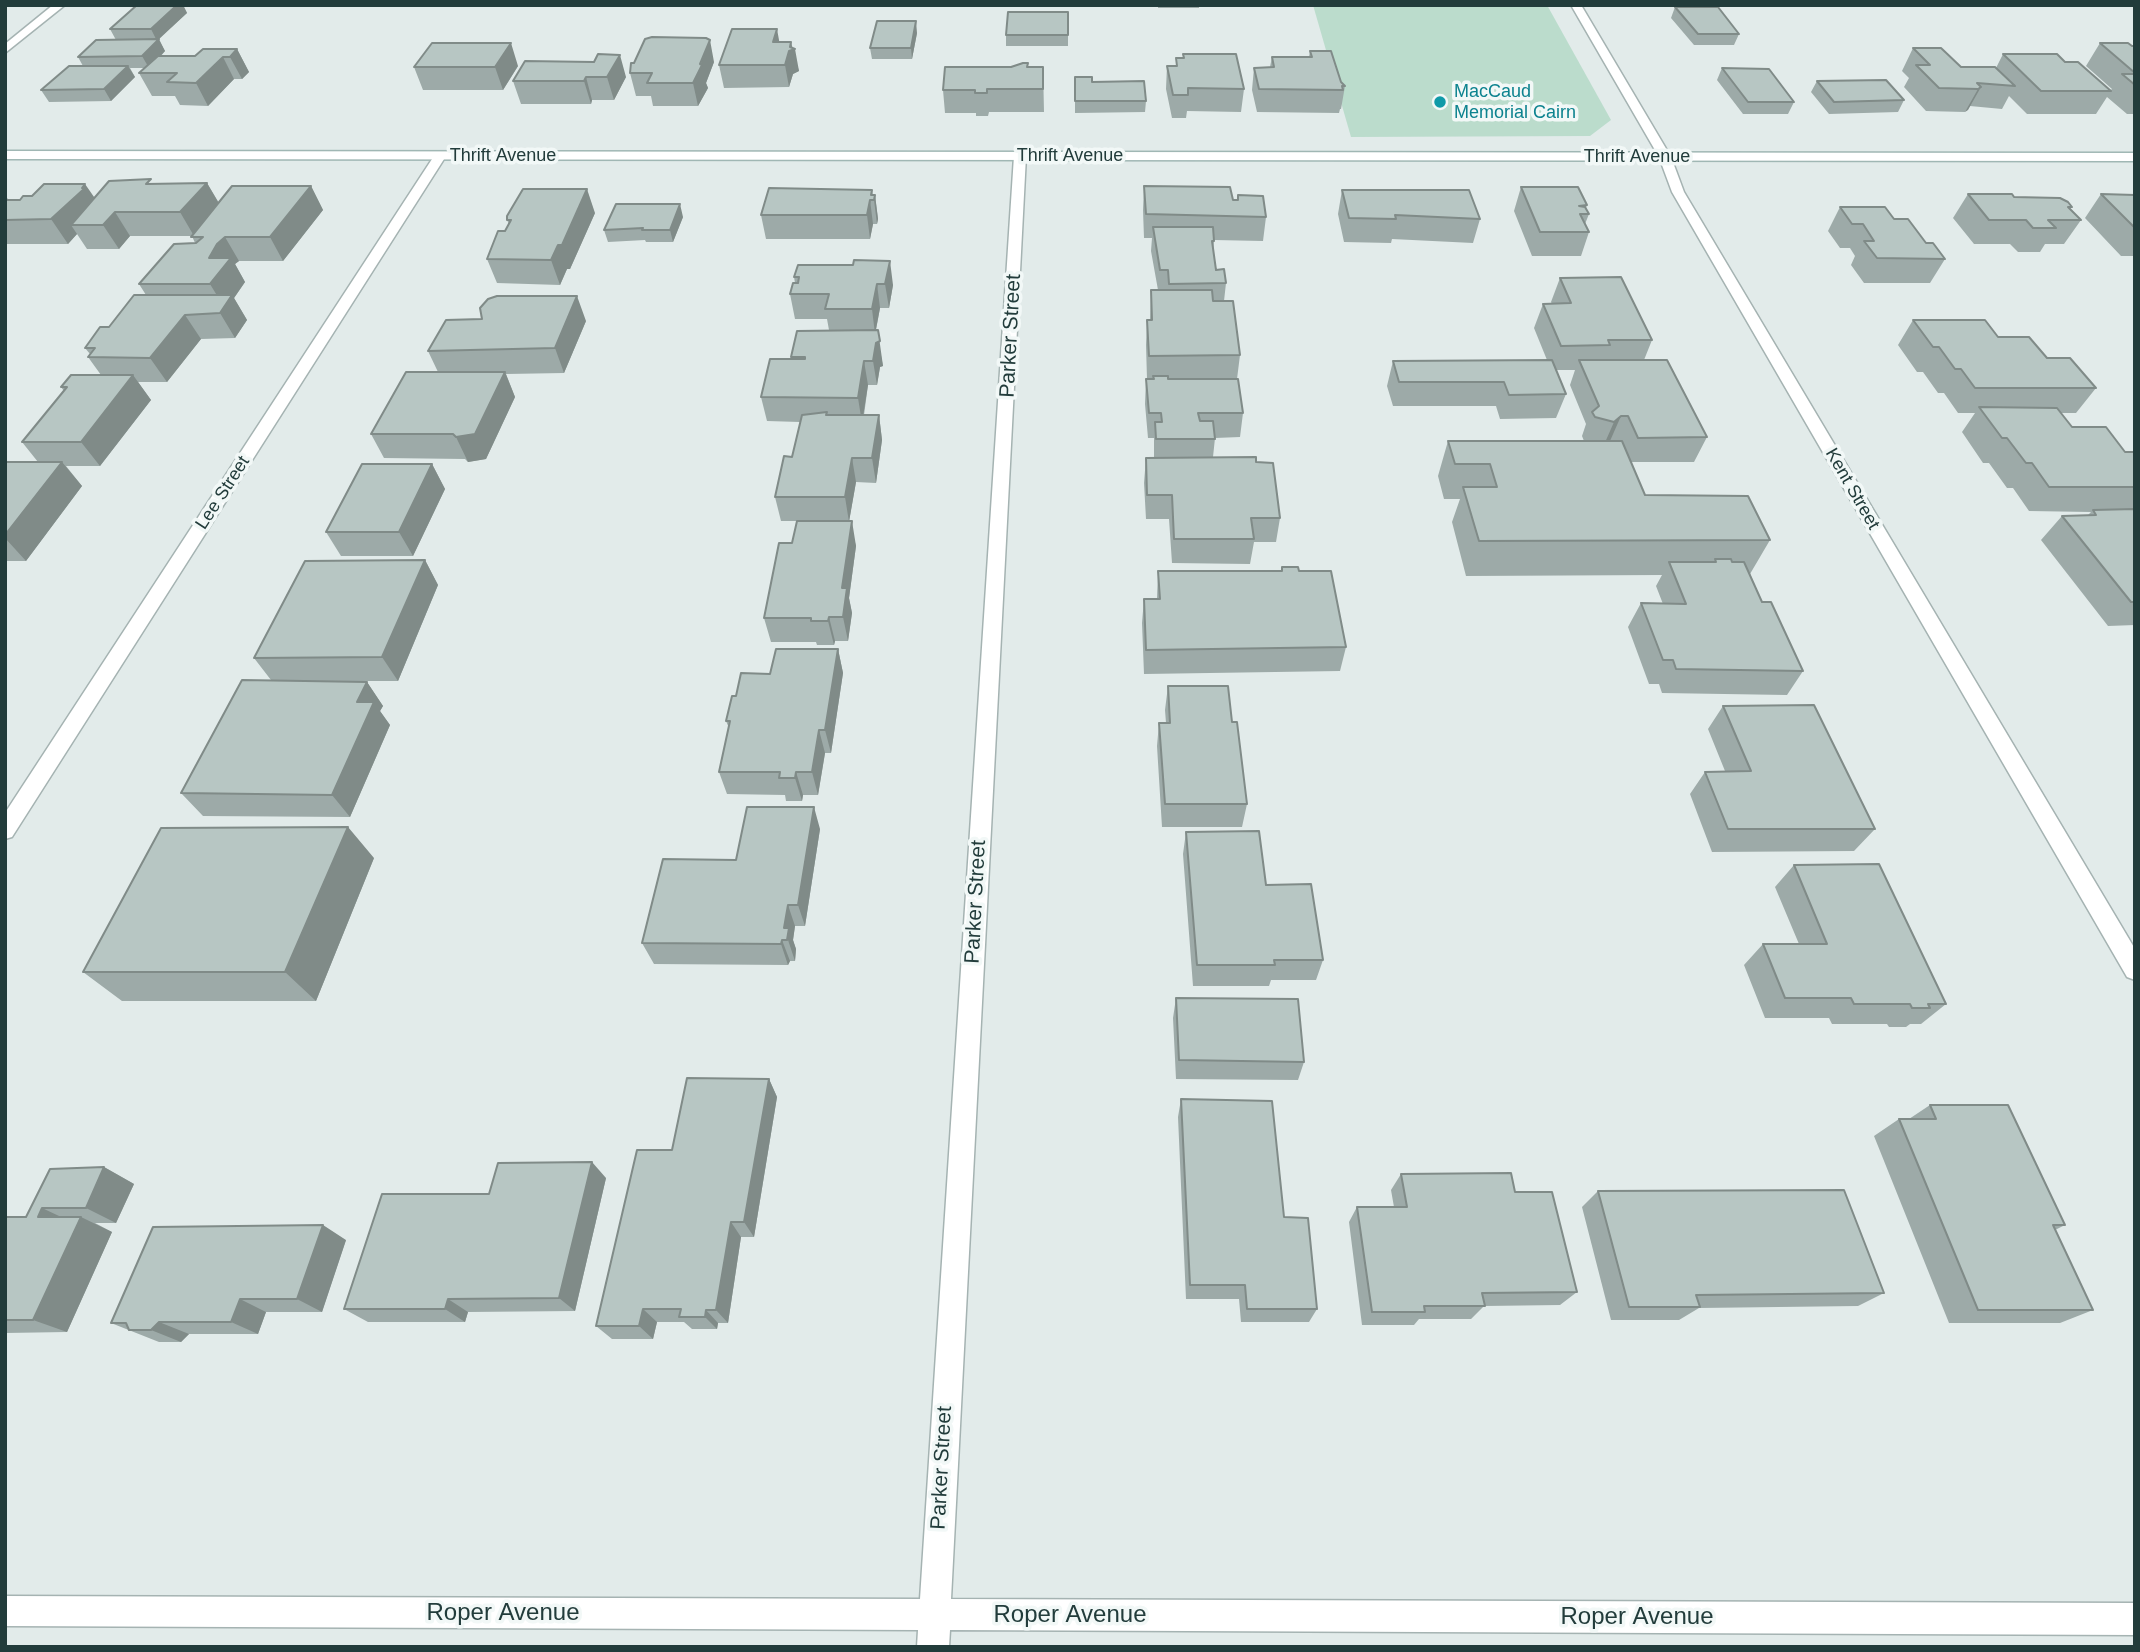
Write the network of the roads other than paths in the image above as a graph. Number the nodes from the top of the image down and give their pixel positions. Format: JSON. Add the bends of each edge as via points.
{"nodes":[{"id":1,"x":60,"y":5,"type":"edge"},
{"id":2,"x":1576,"y":5,"type":"edge"},
{"id":3,"x":5,"y":50,"type":"edge"},
{"id":4,"x":5,"y":155,"type":"edge"},
{"id":5,"x":440,"y":156,"type":"junction"},
{"id":6,"x":1020,"y":156,"type":"junction"},
{"id":7,"x":1665,"y":157,"type":"junction"},
{"id":8,"x":2135,"y":157,"type":"edge"},
{"id":9,"x":5,"y":831,"type":"edge"},
{"id":10,"x":2135,"y":970,"type":"edge"},
{"id":11,"x":5,"y":1611,"type":"edge"},
{"id":12,"x":935,"y":1615,"type":"junction"},
{"id":13,"x":2135,"y":1619,"type":"edge"},
{"id":14,"x":933,"y":1647,"type":"edge"}],
"edges":[{"from":1,"to":3,"type":"street"},
{"from":2,"to":7,"type":"street","name":"Kent Street"},
{"from":4,"to":5,"type":"street","name":"Thrift Avenue"},
{"from":5,"to":6,"type":"street","name":"Thrift Avenue"},
{"from":5,"to":9,"type":"street","name":"Lee Street"},
{"from":6,"to":7,"type":"street","name":"Thrift Avenue"},
{"from":6,"to":12,"type":"street","name":"Parker Street"},
{"from":7,"to":8,"type":"street","name":"Thrift Avenue"},
{"from":7,"to":10,"type":"street","name":"Kent Street","via":[[1678,192]]},
{"from":11,"to":12,"type":"street","name":"Roper Avenue"},
{"from":12,"to":13,"type":"street","name":"Roper Avenue"},
{"from":12,"to":14,"type":"street","name":"Parker Street"}]}
